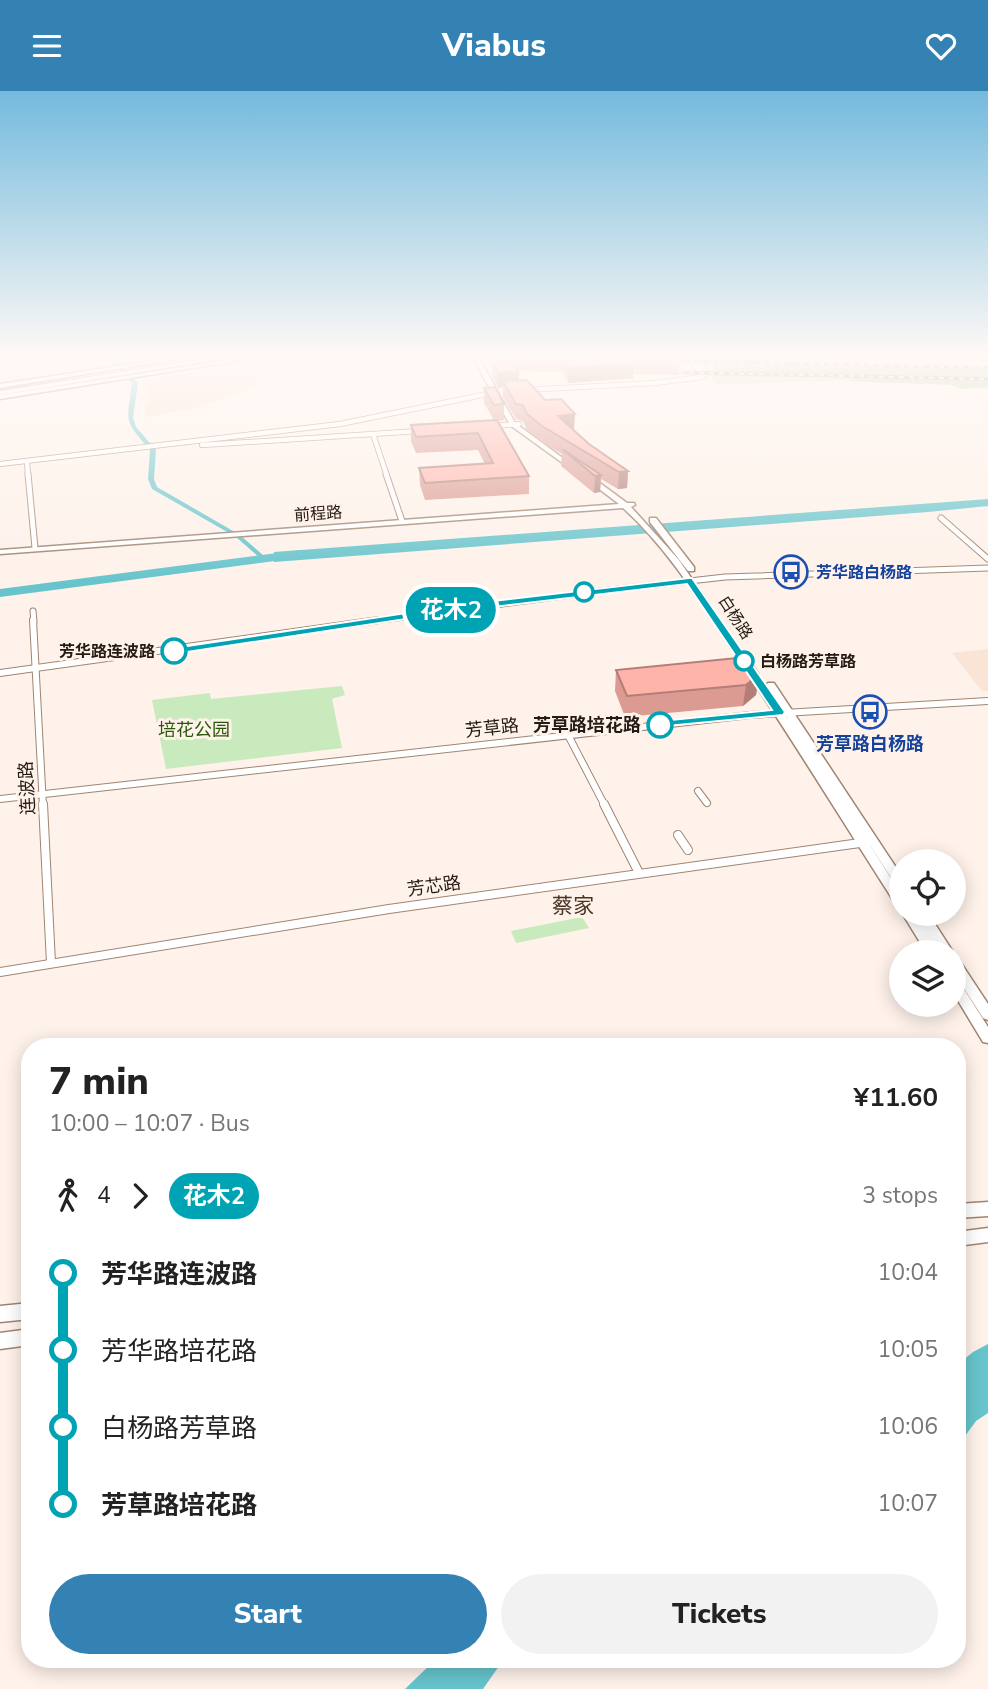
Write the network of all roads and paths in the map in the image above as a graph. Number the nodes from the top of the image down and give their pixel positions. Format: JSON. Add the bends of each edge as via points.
{"nodes":[{"id":1,"x":268,"y":433,"type":"edge"},
{"id":2,"x":393,"y":433,"type":"edge"},
{"id":3,"x":525,"y":433,"type":"edge"},
{"id":4,"x":528,"y":433,"type":"edge"},
{"id":5,"x":373,"y":434,"type":"junction"},
{"id":6,"x":181,"y":443,"type":"junction"},
{"id":7,"x":27,"y":461,"type":"junction"},
{"id":8,"x":0,"y":464,"type":"edge"},
{"id":9,"x":638,"y":504,"type":"joint"},
{"id":10,"x":628,"y":505,"type":"junction"},
{"id":11,"x":644,"y":515,"type":"junction"},
{"id":12,"x":941,"y":518,"type":"dead end"},
{"id":13,"x":402,"y":521,"type":"junction"},
{"id":14,"x":35,"y":548,"type":"junction"},
{"id":15,"x":0,"y":552,"type":"edge"},
{"id":16,"x":988,"y":559,"type":"edge"},
{"id":17,"x":988,"y":568,"type":"edge"},
{"id":18,"x":694,"y":580,"type":"junction"},
{"id":19,"x":33,"y":611,"type":"dead end"},
{"id":20,"x":36,"y":668,"type":"junction"},
{"id":21,"x":0,"y":673,"type":"edge"},
{"id":22,"x":988,"y":701,"type":"edge"},
{"id":23,"x":784,"y":712,"type":"junction"},
{"id":24,"x":568,"y":735,"type":"junction"},
{"id":25,"x":698,"y":791,"type":"dead end"},
{"id":26,"x":43,"y":795,"type":"junction"},
{"id":27,"x":0,"y":799,"type":"edge"},
{"id":28,"x":707,"y":803,"type":"dead end"},
{"id":29,"x":678,"y":835,"type":"dead end"},
{"id":30,"x":868,"y":842,"type":"junction"},
{"id":31,"x":688,"y":850,"type":"dead end"},
{"id":32,"x":889,"y":869,"type":"edge"},
{"id":33,"x":639,"y":873,"type":"junction"},
{"id":34,"x":889,"y":881,"type":"edge"},
{"id":35,"x":51,"y":963,"type":"junction"},
{"id":36,"x":0,"y":972,"type":"edge"},
{"id":37,"x":966,"y":981,"type":"edge"},
{"id":38,"x":966,"y":1003,"type":"edge"},
{"id":39,"x":988,"y":1015,"type":"edge"},
{"id":40,"x":988,"y":1038,"type":"edge"},
{"id":41,"x":988,"y":1209,"type":"edge"},
{"id":42,"x":966,"y":1210,"type":"edge"},
{"id":43,"x":988,"y":1235,"type":"edge"},
{"id":44,"x":966,"y":1239,"type":"edge"},
{"id":45,"x":21,"y":1312,"type":"edge"},
{"id":46,"x":0,"y":1314,"type":"edge"},
{"id":47,"x":21,"y":1338,"type":"edge"},
{"id":48,"x":0,"y":1341,"type":"edge"}],
"edges":[{"from":1,"to":6,"type":"street"},
{"from":2,"to":5,"type":"street"},
{"from":3,"to":10,"type":"main road","name":"白杨路"},
{"from":4,"to":9,"type":"main road","name":"白杨路"},
{"from":5,"to":6,"type":"street","via":[[215,445]]},
{"from":5,"to":13,"type":"street"},
{"from":6,"to":7,"type":"street"},
{"from":7,"to":8,"type":"street"},
{"from":7,"to":14,"type":"street"},
{"from":9,"to":10,"type":"main road","name":"前程路"},
{"from":10,"to":11,"type":"main road","name":"白杨路"},
{"from":10,"to":13,"type":"main road","name":"前程路"},
{"from":11,"to":18,"type":"main road","name":"白杨路","via":[[653,533]]},
{"from":11,"to":18,"type":"main road","name":"白杨路","via":[[664,532]]},
{"from":12,"to":16,"type":"street"},
{"from":13,"to":14,"type":"main road","name":"前程路"},
{"from":14,"to":15,"type":"main road","name":"前程路"},
{"from":17,"to":18,"type":"street"},
{"from":18,"to":20,"type":"street"},
{"from":18,"to":23,"type":"main road","name":"白杨路"},
{"from":19,"to":20,"type":"street","name":"连波路"},
{"from":20,"to":21,"type":"street"},
{"from":20,"to":26,"type":"street","name":"连波路"},
{"from":22,"to":23,"type":"street","name":"芳草路"},
{"from":23,"to":24,"type":"street","name":"芳草路"},
{"from":23,"to":30,"type":"main road","name":"白杨路"},
{"from":24,"to":26,"type":"street","name":"芳草路"},
{"from":24,"to":33,"type":"street"},
{"from":25,"to":28,"type":"street"},
{"from":26,"to":27,"type":"street","name":"芳草路"},
{"from":26,"to":35,"type":"street","name":"连波路"},
{"from":29,"to":31,"type":"street"},
{"from":30,"to":32,"type":"main road","name":"白杨路"},
{"from":30,"to":33,"type":"street","name":"芳芯路"},
{"from":30,"to":34,"type":"main road","name":"白杨路"},
{"from":33,"to":35,"type":"street","name":"芳芯路"},
{"from":35,"to":36,"type":"street","name":"芳芯路"},
{"from":37,"to":39,"type":"main road"},
{"from":38,"to":40,"type":"main road"},
{"from":41,"to":42,"type":"main road"},
{"from":43,"to":44,"type":"main road"},
{"from":45,"to":46,"type":"main road"},
{"from":47,"to":48,"type":"main road"}]}
